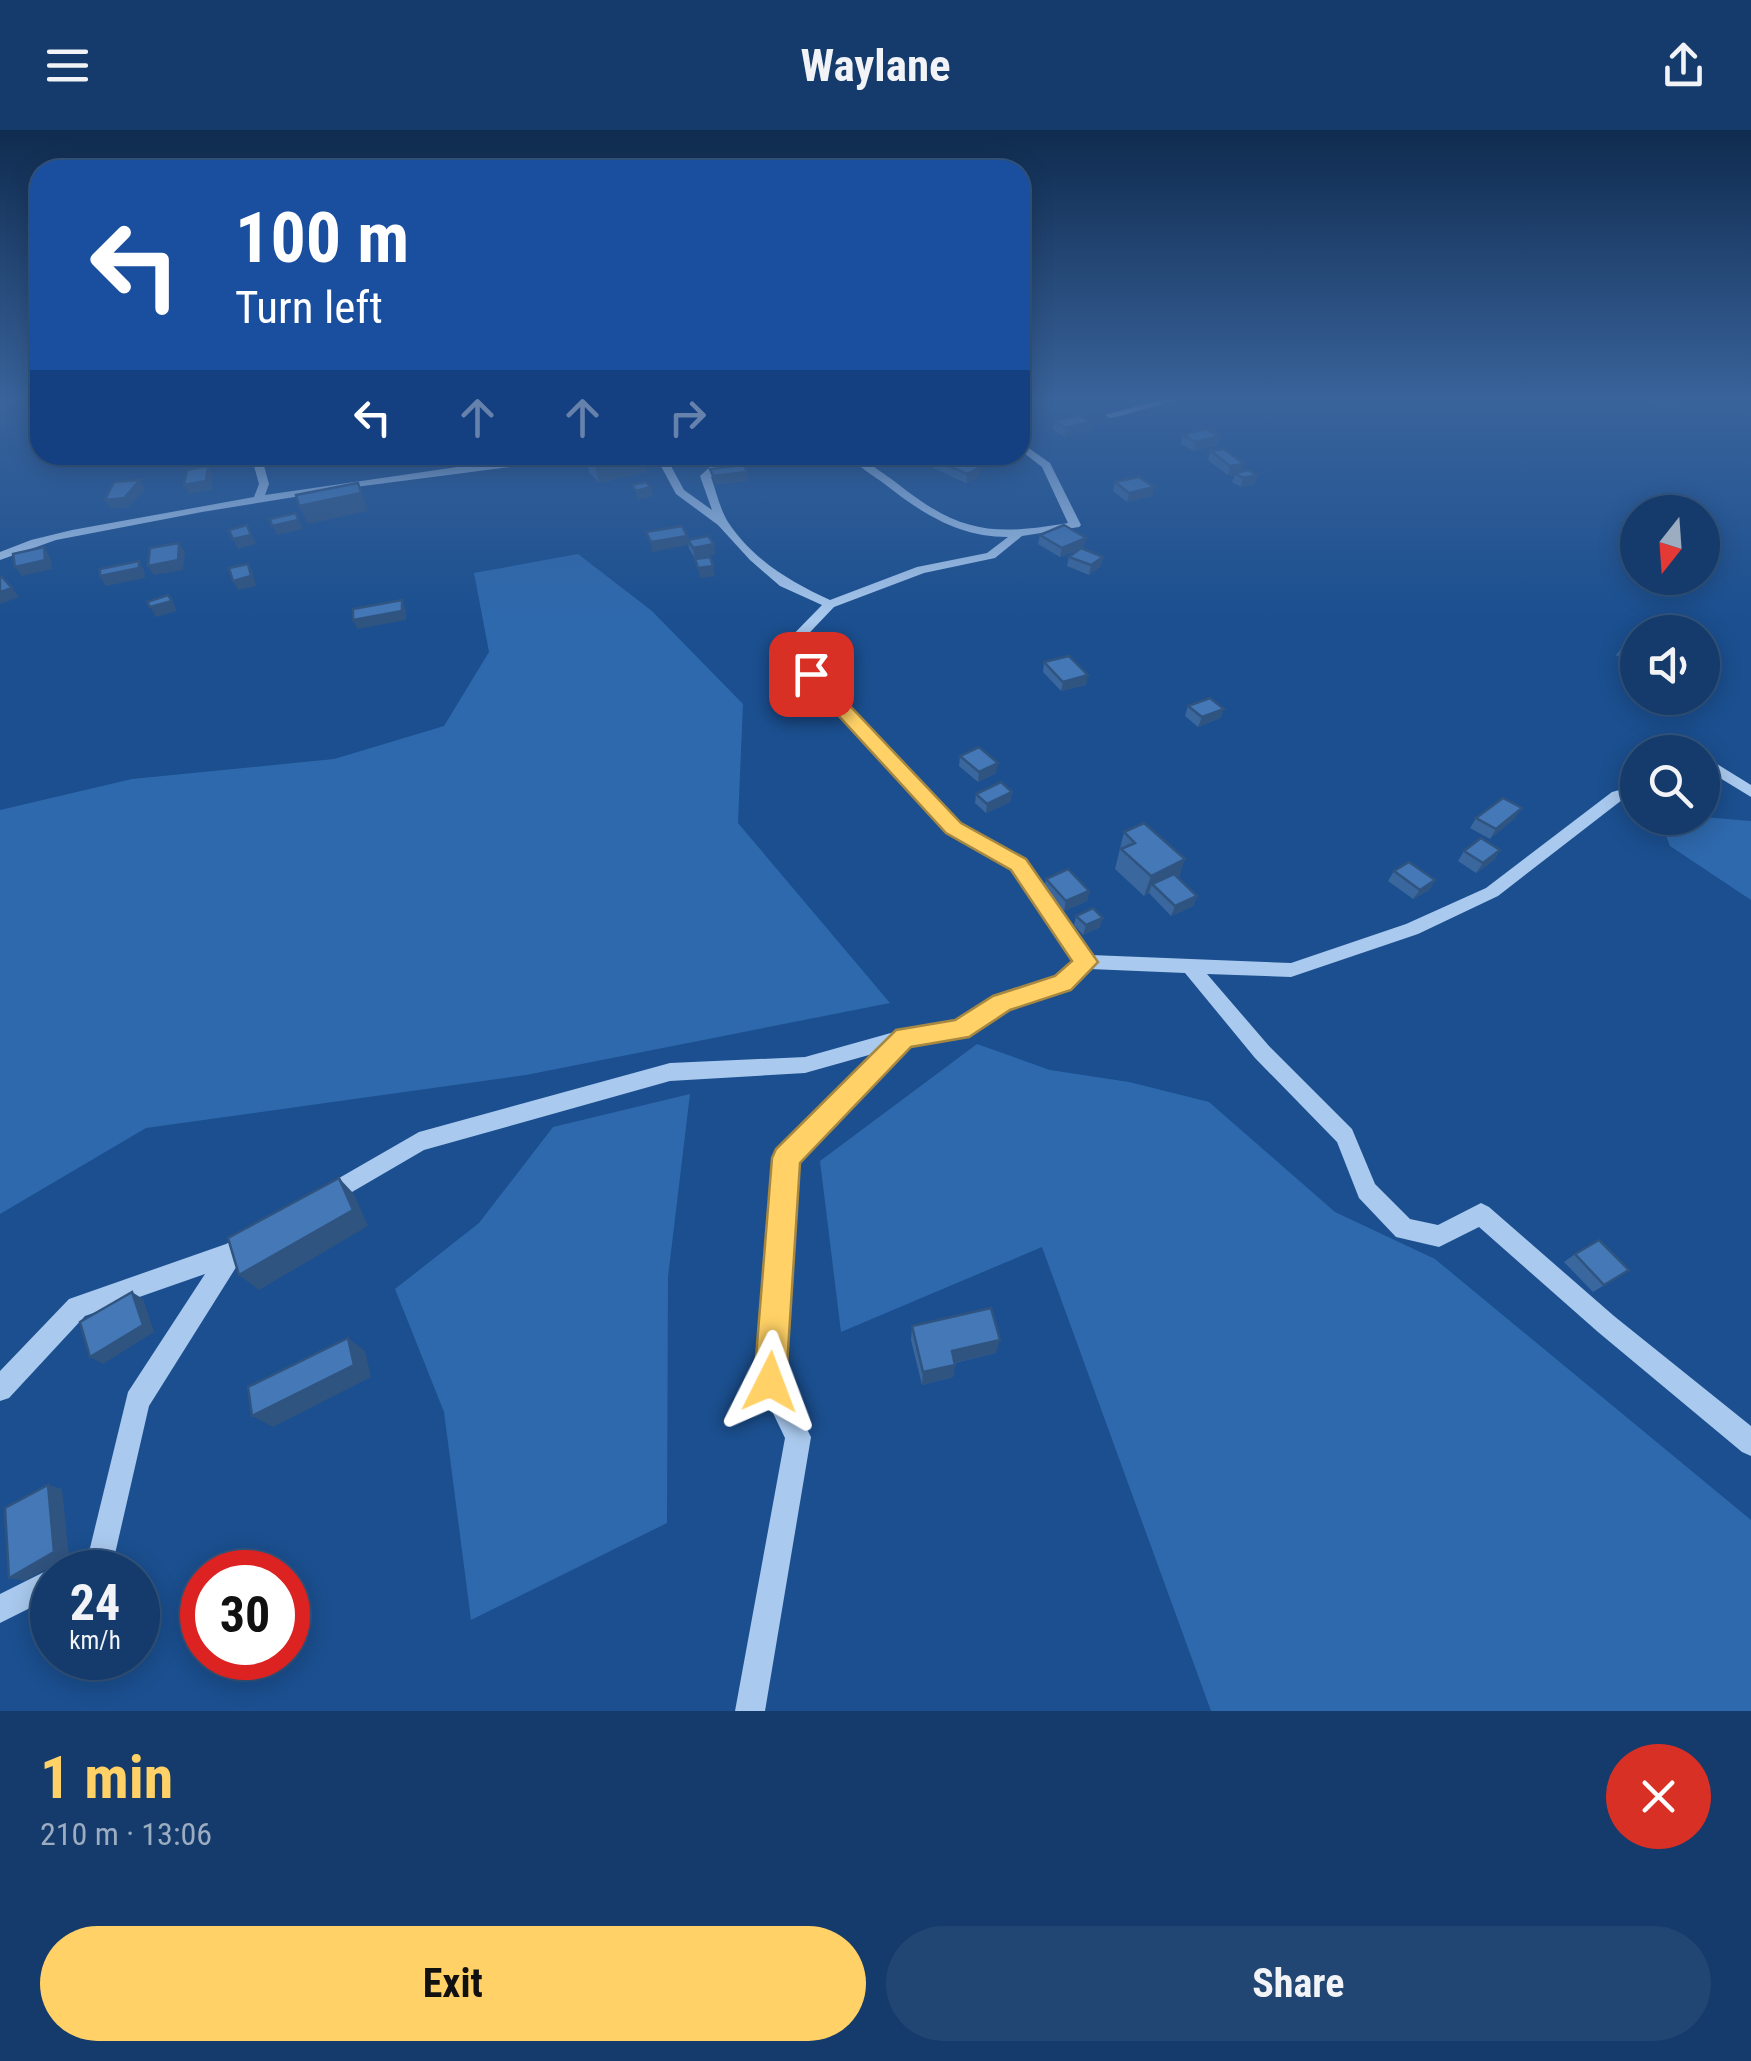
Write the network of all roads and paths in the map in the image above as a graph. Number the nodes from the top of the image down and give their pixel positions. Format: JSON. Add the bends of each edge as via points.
{"nodes":[{"id":1,"x":261,"y":473,"type":"edge"},
{"id":2,"x":451,"y":473,"type":"edge"},
{"id":3,"x":670,"y":473,"type":"edge"},
{"id":4,"x":709,"y":473,"type":"edge"},
{"id":5,"x":875,"y":473,"type":"edge"},
{"id":6,"x":1050,"y":473,"type":"edge"},
{"id":7,"x":258,"y":500,"type":"junction"},
{"id":8,"x":722,"y":522,"type":"junction"},
{"id":9,"x":1016,"y":536,"type":"junction"},
{"id":10,"x":0,"y":556,"type":"edge"},
{"id":11,"x":830,"y":604,"type":"junction"},
{"id":12,"x":1720,"y":771,"type":"edge"},
{"id":13,"x":1751,"y":792,"type":"edge"},
{"id":14,"x":1620,"y":795,"type":"edge"},
{"id":15,"x":1086,"y":962,"type":"junction"},
{"id":16,"x":1190,"y":966,"type":"junction"},
{"id":17,"x":904,"y":1037,"type":"junction"},
{"id":18,"x":300,"y":1213,"type":"edge"},
{"id":19,"x":266,"y":1233,"type":"edge"},
{"id":20,"x":232,"y":1253,"type":"junction"},
{"id":21,"x":0,"y":1389,"type":"edge"},
{"id":22,"x":1751,"y":1443,"type":"edge"},
{"id":23,"x":104,"y":1550,"type":"edge"},
{"id":24,"x":30,"y":1593,"type":"edge"},
{"id":25,"x":0,"y":1609,"type":"edge"},
{"id":26,"x":750,"y":1711,"type":"edge"}],
"edges":[{"from":1,"to":7,"type":"street"},
{"from":2,"to":7,"type":"street"},
{"from":3,"to":8,"type":"street","via":[[680,492]]},
{"from":4,"to":8,"type":"street"},
{"from":5,"to":9,"type":"street","via":[[954,528]]},
{"from":6,"to":9,"type":"street","via":[[1074,526]]},
{"from":7,"to":10,"type":"street","via":[[77,533]]},
{"from":8,"to":11,"type":"street","via":[[784,583]]},
{"from":9,"to":11,"type":"street","via":[[991,556],[921,570]]},
{"from":11,"to":15,"type":"street","via":[[787,649],[954,828],[1019,865]]},
{"from":12,"to":13,"type":"street"},
{"from":14,"to":16,"type":"street","via":[[1492,892],[1412,929],[1291,970]]},
{"from":15,"to":16,"type":"street"},
{"from":15,"to":17,"type":"street","via":[[1063,983],[1002,1003],[960,1030]]},
{"from":16,"to":22,"type":"street","via":[[1345,1136],[1368,1191],[1404,1229],[1440,1236],[1481,1214]]},
{"from":17,"to":18,"type":"street","via":[[805,1065],[670,1072],[419,1142]]},
{"from":17,"to":26,"type":"street","via":[[786,1158],[770,1382],[798,1437]]},
{"from":19,"to":20,"type":"street"},
{"from":20,"to":21,"type":"street","via":[[76,1307]]},
{"from":20,"to":23,"type":"street","via":[[137,1401]]},
{"from":24,"to":25,"type":"street"}]}
